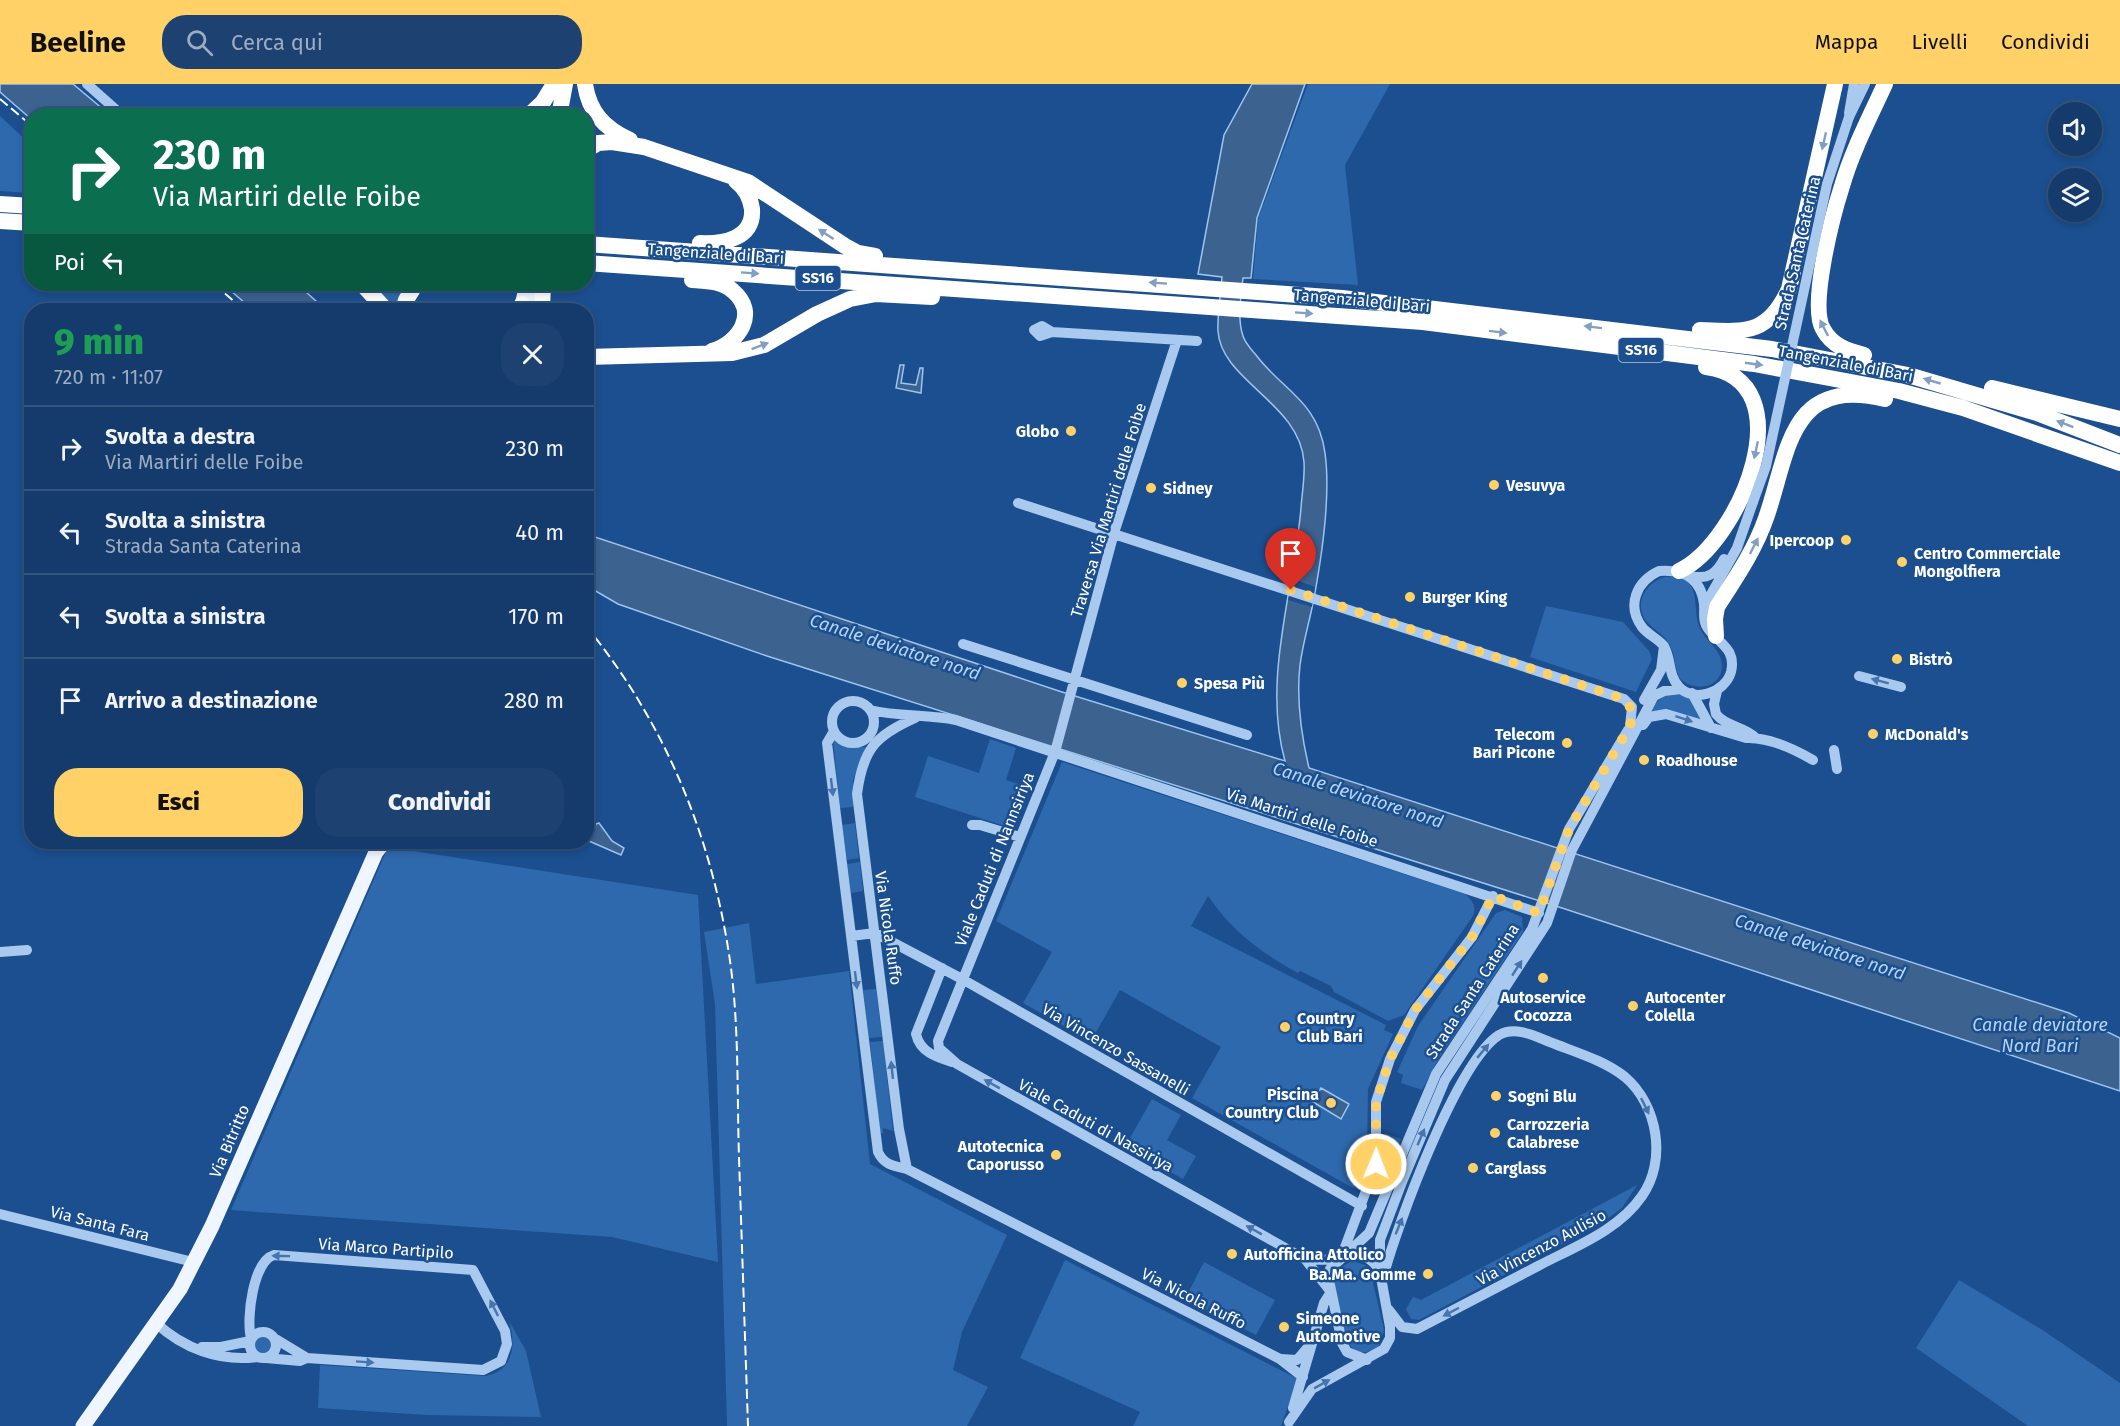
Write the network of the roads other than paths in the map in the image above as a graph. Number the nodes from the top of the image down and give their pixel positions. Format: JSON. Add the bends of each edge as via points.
{"nodes":[{"id":1,"x":87,"y":84,"type":"edge"},
{"id":2,"x":554,"y":84,"type":"edge"},
{"id":3,"x":564,"y":84,"type":"edge"},
{"id":4,"x":575,"y":84,"type":"edge"},
{"id":5,"x":585,"y":84,"type":"edge"},
{"id":6,"x":1836,"y":84,"type":"edge"},
{"id":7,"x":1854,"y":84,"type":"edge"},
{"id":8,"x":1865,"y":84,"type":"edge"},
{"id":9,"x":1884,"y":84,"type":"edge"},
{"id":10,"x":114,"y":108,"type":"edge"},
{"id":11,"x":537,"y":108,"type":"edge"},
{"id":12,"x":560,"y":108,"type":"edge"},
{"id":13,"x":571,"y":108,"type":"edge"},
{"id":14,"x":591,"y":108,"type":"edge"},
{"id":15,"x":594,"y":113,"type":"edge"},
{"id":16,"x":1849,"y":117,"type":"junction"},
{"id":17,"x":594,"y":145,"type":"edge"},
{"id":18,"x":644,"y":147,"type":"junction"},
{"id":19,"x":728,"y":176,"type":"junction"},
{"id":20,"x":0,"y":204,"type":"edge"},
{"id":21,"x":24,"y":206,"type":"edge"},
{"id":22,"x":0,"y":220,"type":"edge"},
{"id":23,"x":24,"y":222,"type":"edge"},
{"id":24,"x":594,"y":244,"type":"edge"},
{"id":25,"x":604,"y":245,"type":"junction"},
{"id":26,"x":594,"y":263,"type":"edge"},
{"id":27,"x":940,"y":269,"type":"junction"},
{"id":28,"x":594,"y":273,"type":"edge"},
{"id":29,"x":368,"y":291,"type":"edge"},
{"id":30,"x":1050,"y":294,"type":"junction"},
{"id":31,"x":380,"y":303,"type":"edge"},
{"id":32,"x":1052,"y":332,"type":"dead end"},
{"id":33,"x":1651,"y":333,"type":"junction"},
{"id":34,"x":1177,"y":340,"type":"junction"},
{"id":35,"x":1197,"y":341,"type":"dead end"},
{"id":36,"x":1657,"y":352,"type":"junction"},
{"id":37,"x":703,"y":353,"type":"junction"},
{"id":38,"x":594,"y":358,"type":"edge"},
{"id":39,"x":1908,"y":375,"type":"junction"},
{"id":40,"x":1956,"y":388,"type":"junction"},
{"id":41,"x":2120,"y":419,"type":"edge"},
{"id":42,"x":2030,"y":431,"type":"junction"},
{"id":43,"x":2119,"y":457,"type":"edge"},
{"id":44,"x":1753,"y":502,"type":"junction"},
{"id":45,"x":1018,"y":503,"type":"dead end"},
{"id":46,"x":1114,"y":533,"type":"junction"},
{"id":47,"x":1685,"y":574,"type":"junction"},
{"id":48,"x":1704,"y":607,"type":"junction"},
{"id":49,"x":1716,"y":636,"type":"junction"},
{"id":50,"x":963,"y":645,"type":"dead end"},
{"id":51,"x":1664,"y":646,"type":"junction"},
{"id":52,"x":1859,"y":676,"type":"dead end"},
{"id":53,"x":1073,"y":685,"type":"junction"},
{"id":54,"x":1901,"y":687,"type":"dead end"},
{"id":55,"x":1681,"y":689,"type":"junction"},
{"id":56,"x":1717,"y":691,"type":"junction"},
{"id":57,"x":1692,"y":693,"type":"junction"},
{"id":58,"x":870,"y":710,"type":"junction"},
{"id":59,"x":916,"y":718,"type":"junction"},
{"id":60,"x":1630,"y":726,"type":"junction"},
{"id":61,"x":1711,"y":728,"type":"junction"},
{"id":62,"x":834,"y":731,"type":"junction"},
{"id":63,"x":1246,"y":735,"type":"dead end"},
{"id":64,"x":874,"y":736,"type":"junction"},
{"id":65,"x":1756,"y":738,"type":"junction"},
{"id":66,"x":1834,"y":750,"type":"dead end"},
{"id":67,"x":1055,"y":752,"type":"junction"},
{"id":68,"x":1625,"y":753,"type":"junction"},
{"id":69,"x":1813,"y":760,"type":"dead end"},
{"id":70,"x":1838,"y":769,"type":"dead end"},
{"id":71,"x":858,"y":814,"type":"junction"},
{"id":72,"x":836,"y":816,"type":"junction"},
{"id":73,"x":972,"y":825,"type":"dead end"},
{"id":74,"x":1020,"y":837,"type":"junction"},
{"id":75,"x":1567,"y":848,"type":"junction"},
{"id":76,"x":375,"y":849,"type":"edge"},
{"id":77,"x":1493,"y":896,"type":"junction"},
{"id":78,"x":1544,"y":909,"type":"junction"},
{"id":79,"x":875,"y":933,"type":"junction"},
{"id":80,"x":851,"y":936,"type":"junction"},
{"id":81,"x":27,"y":950,"type":"dead end"},
{"id":82,"x":0,"y":952,"type":"edge"},
{"id":83,"x":942,"y":968,"type":"junction"},
{"id":84,"x":962,"y":979,"type":"junction"},
{"id":85,"x":957,"y":1064,"type":"junction"},
{"id":86,"x":907,"y":1170,"type":"junction"},
{"id":87,"x":1362,"y":1206,"type":"junction"},
{"id":88,"x":0,"y":1214,"type":"edge"},
{"id":89,"x":1342,"y":1257,"type":"junction"},
{"id":90,"x":1305,"y":1259,"type":"junction"},
{"id":91,"x":193,"y":1262,"type":"junction"},
{"id":92,"x":1381,"y":1277,"type":"junction"},
{"id":93,"x":1331,"y":1292,"type":"junction"},
{"id":94,"x":249,"y":1304,"type":"junction"},
{"id":95,"x":1386,"y":1304,"type":"junction"},
{"id":96,"x":156,"y":1323,"type":"junction"},
{"id":97,"x":270,"y":1335,"type":"junction"},
{"id":98,"x":1317,"y":1335,"type":"junction"},
{"id":99,"x":250,"y":1340,"type":"junction"},
{"id":100,"x":190,"y":1347,"type":"junction"},
{"id":101,"x":262,"y":1357,"type":"junction"},
{"id":102,"x":307,"y":1358,"type":"junction"},
{"id":103,"x":1280,"y":1359,"type":"junction"},
{"id":104,"x":1367,"y":1360,"type":"junction"},
{"id":105,"x":1303,"y":1377,"type":"junction"},
{"id":106,"x":1288,"y":1424,"type":"edge"},
{"id":107,"x":83,"y":1426,"type":"edge"}],
"edges":[{"from":1,"to":10,"type":"street"},
{"from":2,"to":11,"type":"highway"},
{"from":3,"to":12,"type":"highway"},
{"from":4,"to":13,"type":"highway"},
{"from":5,"to":14,"type":"highway"},
{"from":6,"to":33,"type":"highway","one_way":true,"via":[[1792,278],[1781,307],[1767,323],[1753,329]]},
{"from":7,"to":16,"type":"street","name":"Strada Santa Caterina"},
{"from":8,"to":16,"type":"street","name":"Strada Santa Caterina"},
{"from":39,"to":9,"type":"highway","one_way":true,"via":[[1887,360],[1845,350],[1822,329],[1818,315],[1821,276],[1842,185]]},
{"from":15,"to":18,"type":"highway","via":[[610,131]]},
{"from":16,"to":44,"type":"street","name":"Strada Santa Caterina","bridge":true,"via":[[1827,184],[1766,466]]},
{"from":17,"to":18,"type":"highway","via":[[612,142]]},
{"from":18,"to":19,"type":"highway"},
{"from":19,"to":25,"type":"highway","via":[[744,187],[751,206],[750,224],[739,237],[713,244],[634,238]]},
{"from":27,"to":19,"type":"highway","one_way":true,"via":[[906,258],[858,253],[748,182]]},
{"from":20,"to":21,"type":"highway"},
{"from":22,"to":23,"type":"highway"},
{"from":24,"to":25,"type":"highway","name":"Tangenziale di Bari","number":"SS16"},
{"from":25,"to":27,"type":"highway","name":"Tangenziale di Bari","number":"SS16"},
{"from":26,"to":30,"type":"highway","name":"Tangenziale di Bari","number":"SS16","one_way":true},
{"from":33,"to":27,"type":"highway","name":"Tangenziale di Bari","number":"SS16","one_way":true,"via":[[1216,287]]},
{"from":28,"to":37,"type":"highway","via":[[706,281],[732,290],[745,310],[740,334],[731,343]]},
{"from":29,"to":31,"type":"highway"},
{"from":30,"to":36,"type":"highway","name":"Tangenziale di Bari","number":"SS16","one_way":true,"via":[[1424,322]]},
{"from":37,"to":30,"type":"highway","one_way":true,"via":[[723,355],[764,345],[831,306],[876,294],[1006,301]]},
{"from":32,"to":34,"type":"street"},
{"from":33,"to":39,"type":"highway","name":"Tangenziale di Bari","number":"SS16","via":[[1784,351]]},
{"from":34,"to":35,"type":"street"},
{"from":34,"to":46,"type":"street","name":"Traversa Via Martiri delle Foibe"},
{"from":36,"to":42,"type":"highway","name":"Tangenziale di Bari","number":"SS16","one_way":true,"via":[[1754,364],[1899,391]]},
{"from":36,"to":47,"type":"highway","one_way":true,"via":[[1683,364],[1717,368],[1731,375],[1752,396],[1758,425],[1751,468],[1726,528]]},
{"from":37,"to":38,"type":"highway"},
{"from":40,"to":39,"type":"highway","name":"Tangenziale di Bari","number":"SS16","one_way":true},
{"from":40,"to":41,"type":"highway","via":[[1983,386]]},
{"from":43,"to":40,"type":"highway","name":"Tangenziale di Bari","number":"SS16","one_way":true,"via":[[2037,413]]},
{"from":42,"to":43,"type":"highway","name":"Tangenziale di Bari","number":"SS16"},
{"from":49,"to":42,"type":"highway","one_way":true,"via":[[1717,607],[1759,536],[1788,440],[1812,409],[1828,399],[1874,396],[1986,426]]},
{"from":44,"to":47,"type":"street","name":"Strada Santa Caterina","via":[[1714,573],[1699,578]]},
{"from":44,"to":48,"type":"street","name":"Strada Santa Caterina","via":[[1737,548]]},
{"from":45,"to":46,"type":"street"},
{"from":46,"to":53,"type":"street","name":"Traversa Via Martiri delle Foibe"},
{"from":46,"to":60,"type":"street","via":[[1624,699],[1633,711]]},
{"from":47,"to":48,"type":"street","via":[[1702,594]]},
{"from":47,"to":51,"type":"street","via":[[1652,574],[1635,596],[1638,620]]},
{"from":48,"to":49,"type":"street","via":[[1706,626]]},
{"from":49,"to":56,"type":"street","via":[[1731,654],[1732,668],[1728,680]]},
{"from":50,"to":53,"type":"street"},
{"from":51,"to":55,"type":"street","via":[[1671,675]]},
{"from":51,"to":60,"type":"street","name":"Strada Santa Caterina","via":[[1661,670]]},
{"from":54,"to":52,"type":"street","one_way":true},
{"from":53,"to":63,"type":"street"},
{"from":53,"to":67,"type":"street"},
{"from":55,"to":57,"type":"street"},
{"from":55,"to":68,"type":"street","name":"Strada Santa Caterina","via":[[1654,696]]},
{"from":56,"to":57,"type":"street"},
{"from":56,"to":65,"type":"street","via":[[1716,714]]},
{"from":57,"to":61,"type":"street"},
{"from":58,"to":59,"type":"street","name":"Via Martiri delle Foibe"},
{"from":58,"to":62,"type":"street","via":[[853,701],[840,706],[832,718]]},
{"from":58,"to":64,"type":"street"},
{"from":59,"to":64,"type":"street"},
{"from":59,"to":67,"type":"street","name":"Via Martiri delle Foibe","via":[[956,720]]},
{"from":60,"to":75,"type":"street","name":"Strada Santa Caterina","via":[[1569,829]]},
{"from":61,"to":65,"type":"street"},
{"from":68,"to":61,"type":"street","one_way":true,"via":[[1649,717],[1659,714]]},
{"from":62,"to":64,"type":"street","via":[[850,742]]},
{"from":62,"to":72,"type":"street","name":"Via Nicola Ruffo","one_way":true,"via":[[827,743]]},
{"from":64,"to":71,"type":"street","name":"Via Nicola Ruffo","via":[[860,766]]},
{"from":65,"to":69,"type":"street"},
{"from":66,"to":70,"type":"street"},
{"from":67,"to":74,"type":"street","name":"Viale Caduti di Nannsiriya"},
{"from":67,"to":77,"type":"street","name":"Via Martiri delle Foibe"},
{"from":68,"to":75,"type":"street","name":"Strada Santa Caterina"},
{"from":71,"to":72,"type":"street"},
{"from":71,"to":79,"type":"street","name":"Via Nicola Ruffo"},
{"from":72,"to":80,"type":"street","name":"Via Nicola Ruffo"},
{"from":73,"to":74,"type":"street"},
{"from":74,"to":84,"type":"street","name":"Viale Caduti di Nannsiriya"},
{"from":75,"to":78,"type":"street","name":"Strada Santa Caterina"},
{"from":76,"to":91,"type":"main road","name":"Via Bitritto"},
{"from":77,"to":78,"type":"street","name":"Via Martiri delle Foibe"},
{"from":77,"to":87,"type":"street","name":"Strada Santa Caterina","via":[[1472,937],[1415,1010],[1390,1059],[1376,1102],[1376,1164]]},
{"from":78,"to":89,"type":"street","name":"Strada Santa Caterina","via":[[1436,1074],[1370,1233]]},
{"from":92,"to":78,"type":"street","name":"Strada Santa Caterina","one_way":true,"via":[[1380,1240],[1386,1221],[1445,1080],[1547,923]]},
{"from":79,"to":80,"type":"street"},
{"from":79,"to":83,"type":"street","name":"Via Vincenzo Sassanelli"},
{"from":86,"to":79,"type":"street","name":"Via Nicola Ruffo","one_way":true},
{"from":80,"to":86,"type":"street","name":"Via Nicola Ruffo","one_way":true,"via":[[878,1152],[889,1165]]},
{"from":81,"to":82,"type":"street"},
{"from":83,"to":84,"type":"street","name":"Via Vincenzo Sassanelli"},
{"from":83,"to":85,"type":"street","via":[[916,1034],[921,1047]]},
{"from":84,"to":85,"type":"street","name":"Viale Caduti di Nassiriya","via":[[938,1041],[939,1048]]},
{"from":84,"to":87,"type":"street","name":"Via Vincenzo Sassanelli"},
{"from":90,"to":85,"type":"street","name":"Viale Caduti di Nassiriya","one_way":true},
{"from":86,"to":103,"type":"street","name":"Via Nicola Ruffo"},
{"from":87,"to":89,"type":"street","name":"Strada Santa Caterina"},
{"from":88,"to":91,"type":"street","name":"Via Santa Fara"},
{"from":89,"to":90,"type":"street"},
{"from":89,"to":92,"type":"street","via":[[1363,1255],[1373,1261]]},
{"from":89,"to":93,"type":"street","name":"Strada Santa Caterina","via":[[1330,1269]]},
{"from":90,"to":93,"type":"street"},
{"from":91,"to":96,"type":"main road","name":"Via Bitritto"},
{"from":92,"to":95,"type":"street","name":"Strada Santa Caterina"},
{"from":92,"to":95,"type":"street","name":"Via Vincenzo Aulisio","one_way":true,"via":[[1448,1106],[1482,1050],[1500,1034],[1521,1031],[1590,1058],[1625,1077],[1645,1102],[1656,1131],[1657,1161],[1643,1195],[1616,1225],[1417,1329],[1402,1327]]},
{"from":93,"to":98,"type":"street","name":"Strada Santa Caterina","via":[[1324,1303]]},
{"from":93,"to":104,"type":"street","name":"Strada Santa Caterina","via":[[1342,1343],[1347,1352]]},
{"from":94,"to":97,"type":"street","name":"Via Marco Partipilo"},
{"from":94,"to":99,"type":"street","name":"Via Marco Partipilo"},
{"from":102,"to":94,"type":"street","name":"Via Marco Partipilo","one_way":true,"via":[[483,1370],[501,1361],[507,1344],[505,1331],[477,1275],[466,1269],[274,1255],[267,1260]]},
{"from":95,"to":104,"type":"street","name":"Strada Santa Caterina","via":[[1390,1338],[1384,1349]]},
{"from":96,"to":100,"type":"street"},
{"from":96,"to":107,"type":"main road","name":"Via Bitritto"},
{"from":97,"to":99,"type":"street","via":[[257,1333]]},
{"from":97,"to":101,"type":"street","via":[[275,1349]]},
{"from":97,"to":102,"type":"street","name":"Via Marco Partipilo"},
{"from":98,"to":103,"type":"street","via":[[1301,1358]]},
{"from":98,"to":105,"type":"street","name":"Strada Santa Caterina"},
{"from":99,"to":100,"type":"street","via":[[221,1347]]},
{"from":99,"to":101,"type":"street","via":[[251,1352]]},
{"from":100,"to":101,"type":"street","name":"Via Marco Partipilo","via":[[206,1353]]},
{"from":101,"to":102,"type":"street","name":"Via Marco Partipilo","via":[[300,1361]]},
{"from":103,"to":105,"type":"street","name":"Via Nicola Ruffo"},
{"from":106,"to":104,"type":"street","name":"Strada Santa Caterina","one_way":true,"via":[[1312,1389]]},
{"from":105,"to":106,"type":"street","name":"Strada Santa Caterina"}]}
